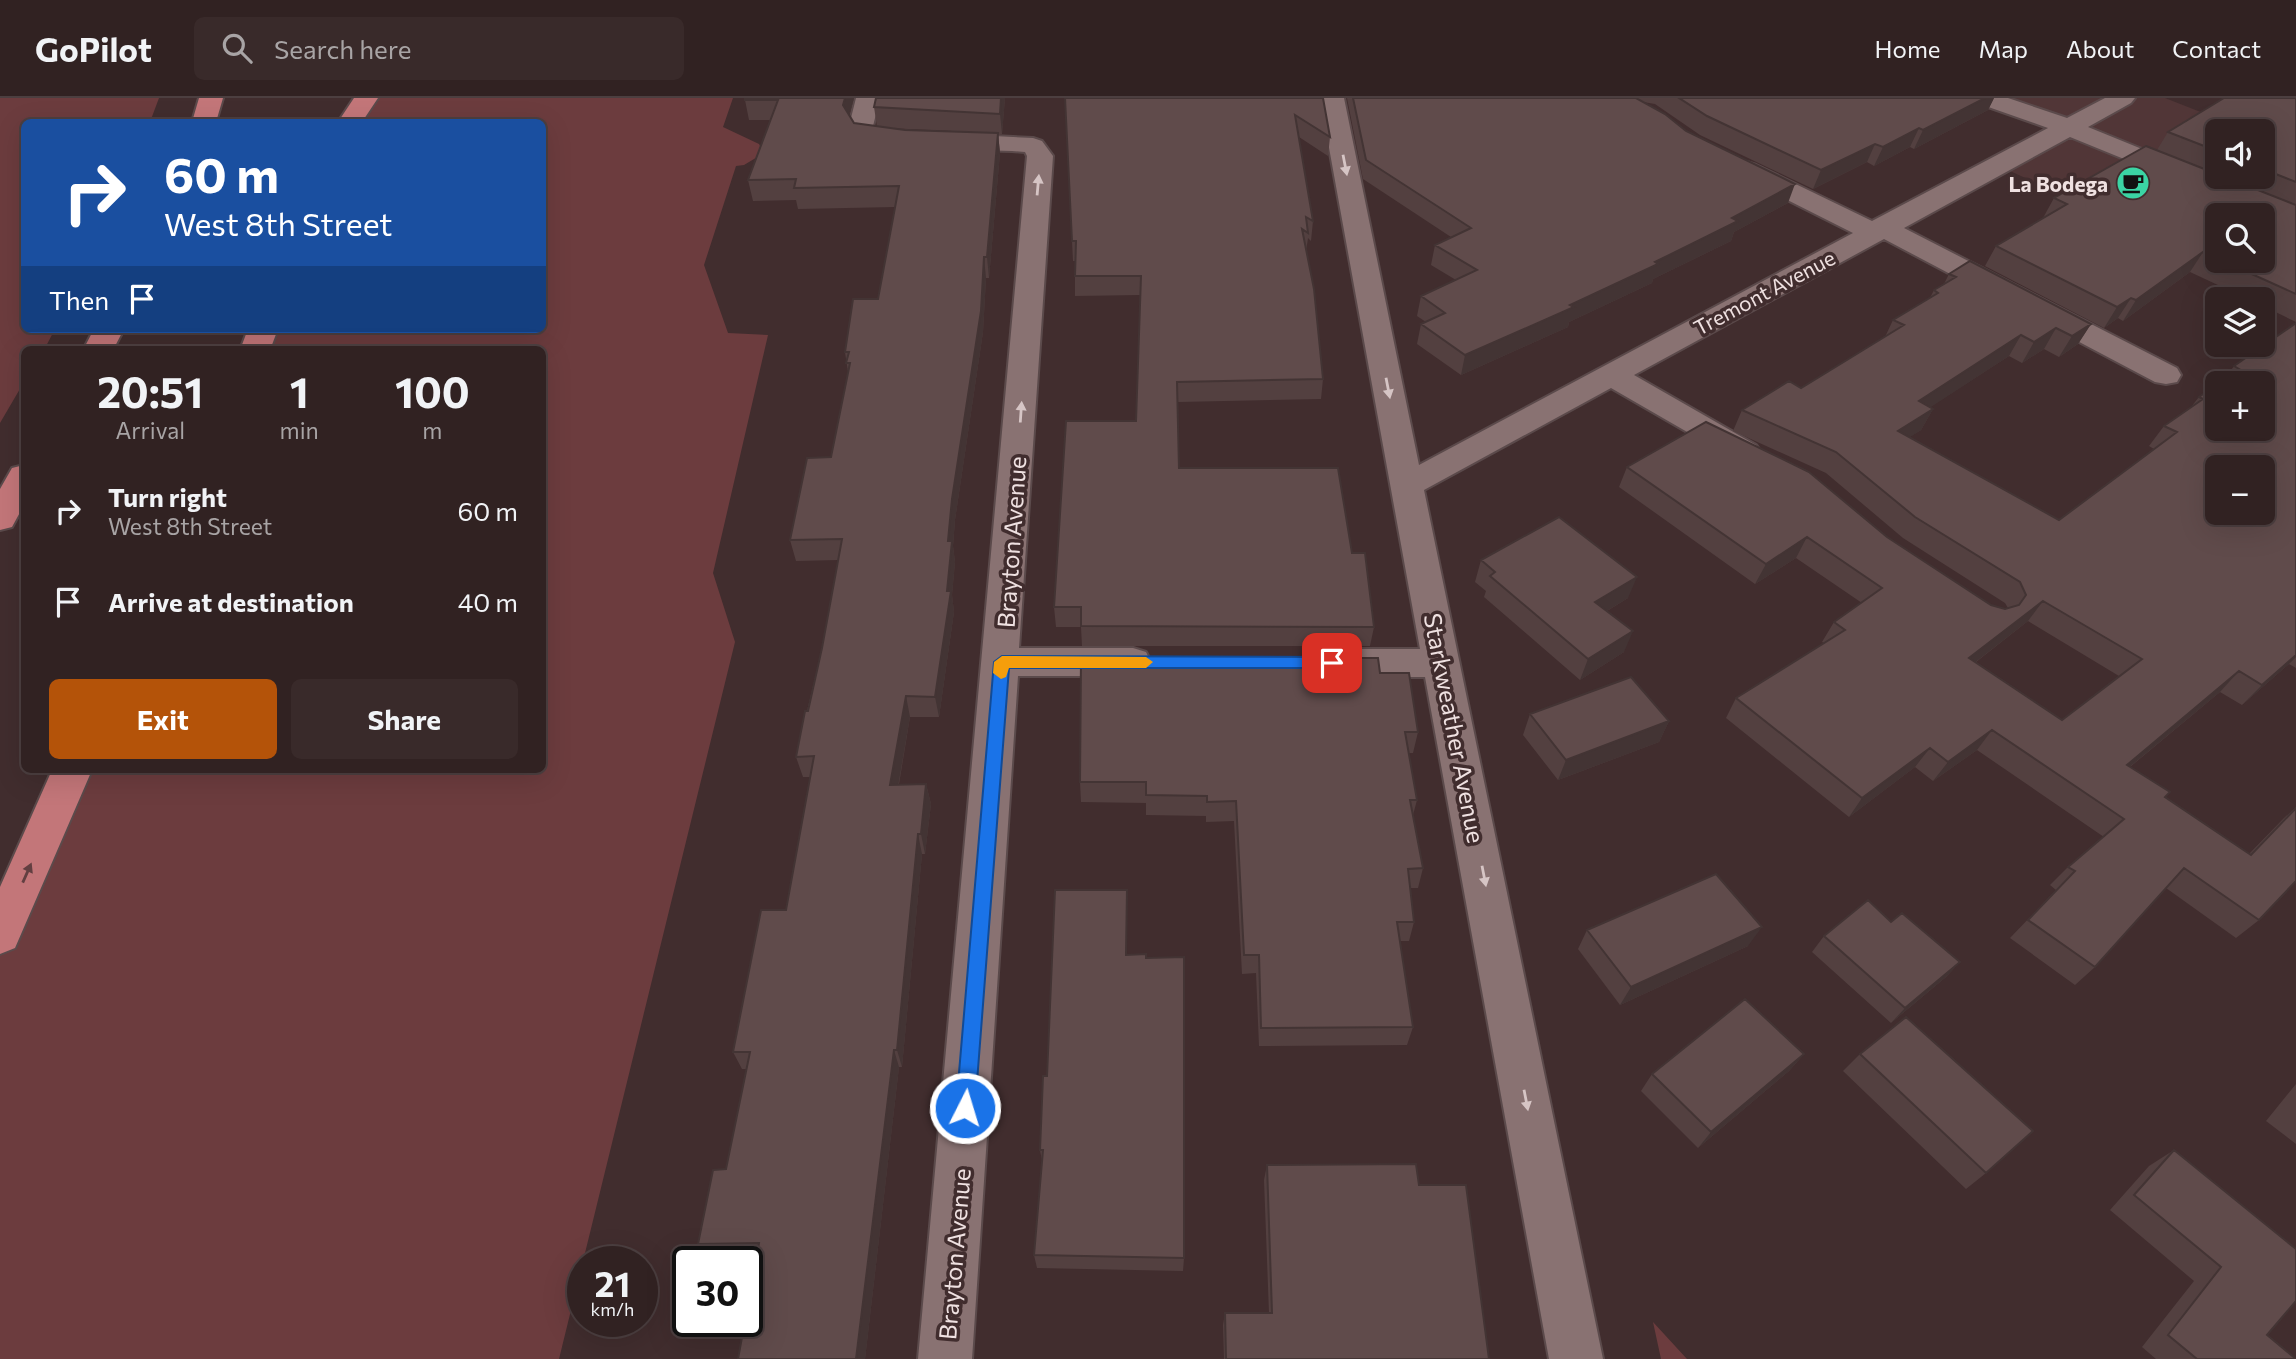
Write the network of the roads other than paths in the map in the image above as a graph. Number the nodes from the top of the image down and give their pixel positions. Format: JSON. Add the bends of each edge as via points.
{"nodes":[{"id":1,"x":209,"y":98,"type":"edge"},
{"id":2,"x":338,"y":98,"type":"edge"},
{"id":3,"x":366,"y":98,"type":"edge"},
{"id":4,"x":868,"y":98,"type":"edge"},
{"id":5,"x":1332,"y":98,"type":"edge"},
{"id":6,"x":1985,"y":98,"type":"edge"},
{"id":7,"x":2123,"y":98,"type":"edge"},
{"id":8,"x":203,"y":119,"type":"edge"},
{"id":9,"x":331,"y":119,"type":"edge"},
{"id":10,"x":353,"y":119,"type":"edge"},
{"id":11,"x":2068,"y":127,"type":"junction"},
{"id":12,"x":1725,"y":159,"type":"edge"},
{"id":13,"x":2205,"y":183,"type":"edge"},
{"id":14,"x":1878,"y":230,"type":"junction"},
{"id":15,"x":1611,"y":375,"type":"junction"},
{"id":16,"x":2166,"y":375,"type":"dead end"},
{"id":17,"x":1774,"y":466,"type":"edge"},
{"id":18,"x":21,"y":481,"type":"edge"},
{"id":19,"x":1406,"y":486,"type":"junction"},
{"id":20,"x":0,"y":519,"type":"edge"},
{"id":21,"x":1002,"y":662,"type":"junction"},
{"id":22,"x":1165,"y":662,"type":"edge"},
{"id":23,"x":1288,"y":663,"type":"edge"},
{"id":24,"x":1443,"y":663,"type":"junction"},
{"id":25,"x":71,"y":773,"type":"edge"},
{"id":26,"x":0,"y":935,"type":"edge"},
{"id":27,"x":945,"y":1359,"type":"edge"},
{"id":28,"x":1576,"y":1359,"type":"edge"}],
"edges":[{"from":1,"to":8,"type":"highway"},
{"from":2,"to":9,"type":"highway"},
{"from":3,"to":10,"type":"highway"},
{"from":21,"to":4,"type":"street","name":"Brayton Avenue","one_way":true,"via":[[1040,156],[1033,146],[1008,141],[867,136],[861,126]]},
{"from":5,"to":19,"type":"street","name":"Starkweather Avenue","one_way":true},
{"from":6,"to":11,"type":"street"},
{"from":7,"to":11,"type":"street","name":"Tremont Avenue"},
{"from":11,"to":13,"type":"street"},
{"from":11,"to":14,"type":"street","name":"Tremont Avenue"},
{"from":12,"to":14,"type":"street"},
{"from":14,"to":15,"type":"street","name":"Tremont Avenue"},
{"from":14,"to":16,"type":"street"},
{"from":15,"to":17,"type":"street"},
{"from":15,"to":19,"type":"street","name":"Tremont Avenue"},
{"from":18,"to":20,"type":"highway"},
{"from":19,"to":24,"type":"street","name":"Starkweather Avenue"},
{"from":21,"to":22,"type":"street"},
{"from":21,"to":27,"type":"street","name":"Brayton Avenue"},
{"from":23,"to":24,"type":"street"},
{"from":24,"to":28,"type":"street","name":"Starkweather Avenue","one_way":true},
{"from":26,"to":25,"type":"highway","one_way":true}]}
